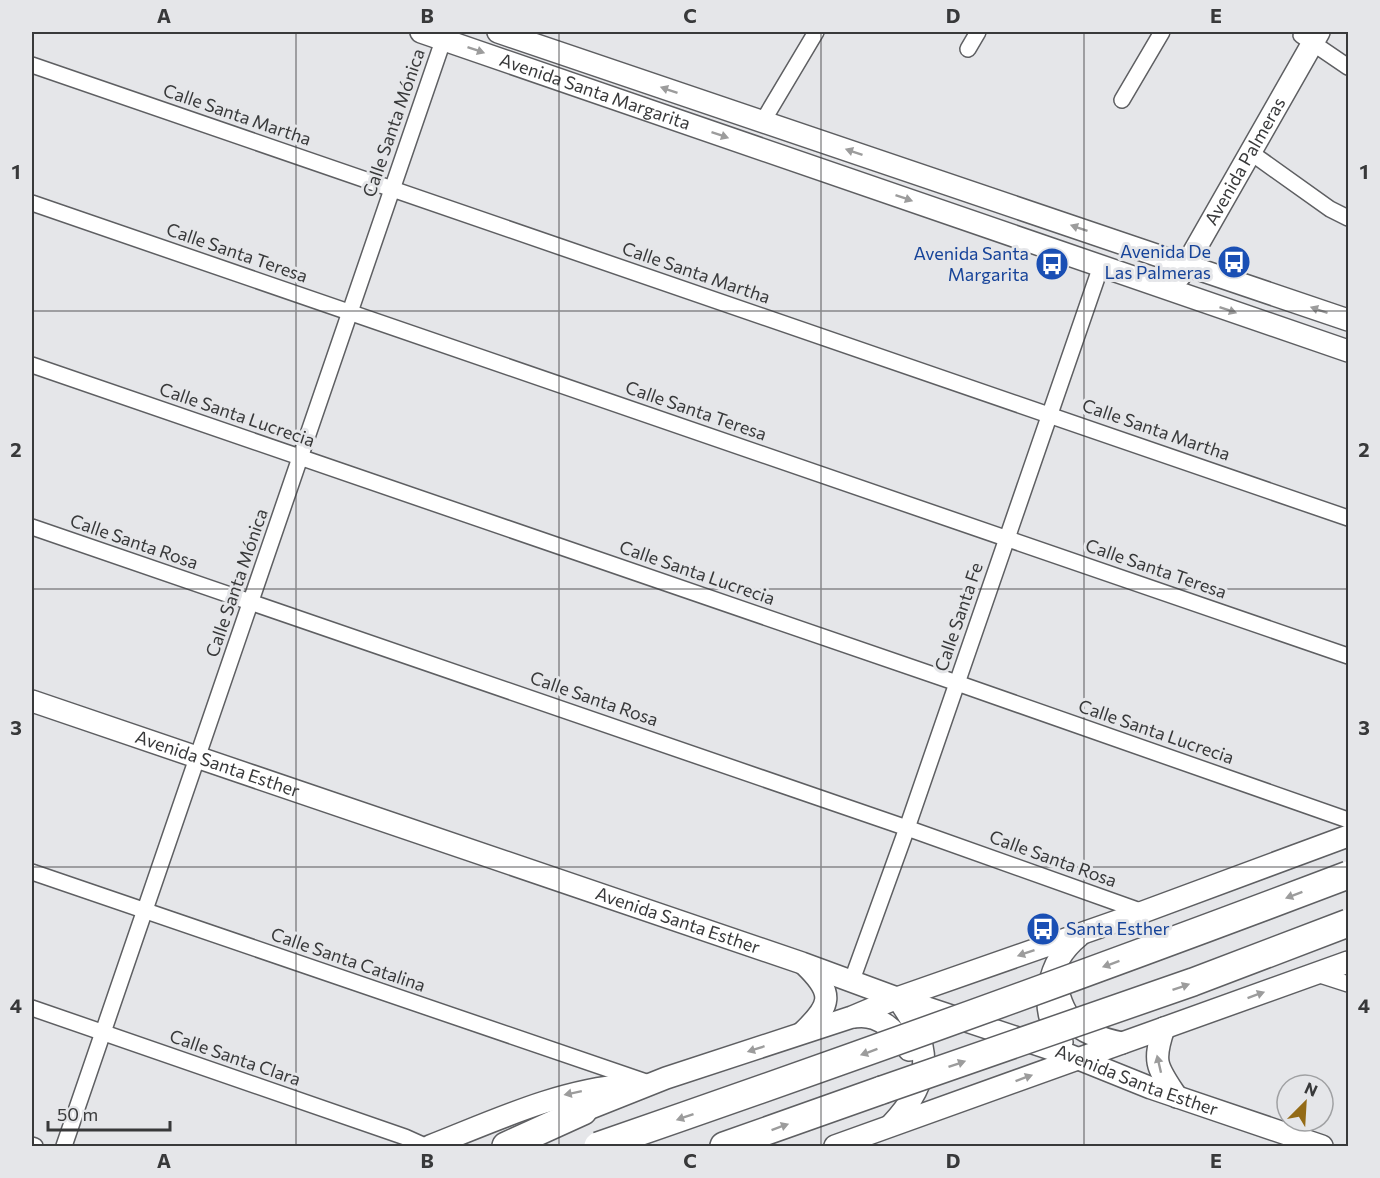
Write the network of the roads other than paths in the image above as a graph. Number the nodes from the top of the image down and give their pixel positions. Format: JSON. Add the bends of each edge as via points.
{"nodes":[{"id":1,"x":421,"y":32,"type":"edge"},
{"id":2,"x":498,"y":32,"type":"edge"},
{"id":3,"x":816,"y":32,"type":"edge"},
{"id":4,"x":978,"y":32,"type":"edge"},
{"id":5,"x":1162,"y":32,"type":"edge"},
{"id":6,"x":445,"y":35,"type":"edge"},
{"id":7,"x":1309,"y":35,"type":"edge"},
{"id":8,"x":968,"y":49,"type":"dead end"},
{"id":9,"x":32,"y":65,"type":"edge"},
{"id":10,"x":1348,"y":67,"type":"edge"},
{"id":11,"x":1122,"y":100,"type":"dead end"},
{"id":12,"x":763,"y":121,"type":"junction"},
{"id":13,"x":1250,"y":152,"type":"junction"},
{"id":14,"x":393,"y":189,"type":"junction"},
{"id":15,"x":32,"y":203,"type":"edge"},
{"id":16,"x":1348,"y":218,"type":"edge"},
{"id":17,"x":1180,"y":263,"type":"junction"},
{"id":18,"x":1101,"y":266,"type":"junction"},
{"id":19,"x":1166,"y":288,"type":"junction"},
{"id":20,"x":350,"y":313,"type":"junction"},
{"id":21,"x":1348,"y":320,"type":"edge"},
{"id":22,"x":1348,"y":351,"type":"edge"},
{"id":23,"x":32,"y":365,"type":"edge"},
{"id":24,"x":1050,"y":414,"type":"junction"},
{"id":25,"x":301,"y":457,"type":"junction"},
{"id":26,"x":1348,"y":518,"type":"edge"},
{"id":27,"x":32,"y":527,"type":"edge"},
{"id":28,"x":1007,"y":538,"type":"junction"},
{"id":29,"x":251,"y":602,"type":"junction"},
{"id":30,"x":1348,"y":656,"type":"edge"},
{"id":31,"x":957,"y":683,"type":"junction"},
{"id":32,"x":32,"y":700,"type":"edge"},
{"id":33,"x":198,"y":758,"type":"junction"},
{"id":34,"x":1348,"y":820,"type":"edge"},
{"id":35,"x":907,"y":828,"type":"junction"},
{"id":36,"x":1348,"y":836,"type":"edge"},
{"id":37,"x":32,"y":872,"type":"edge"},
{"id":38,"x":1348,"y":875,"type":"edge"},
{"id":39,"x":146,"y":912,"type":"junction"},
{"id":40,"x":1143,"y":912,"type":"junction"},
{"id":41,"x":1348,"y":923,"type":"edge"},
{"id":42,"x":1081,"y":934,"type":"junction"},
{"id":43,"x":1348,"y":962,"type":"edge"},
{"id":44,"x":802,"y":963,"type":"junction"},
{"id":45,"x":1053,"y":969,"type":"junction"},
{"id":46,"x":1317,"y":974,"type":"junction"},
{"id":47,"x":852,"y":980,"type":"junction"},
{"id":48,"x":1348,"y":984,"type":"edge"},
{"id":49,"x":897,"y":998,"type":"junction"},
{"id":50,"x":32,"y":1008,"type":"edge"},
{"id":51,"x":852,"y":1017,"type":"junction"},
{"id":52,"x":1164,"y":1028,"type":"junction"},
{"id":53,"x":104,"y":1034,"type":"junction"},
{"id":54,"x":800,"y":1034,"type":"junction"},
{"id":55,"x":1122,"y":1043,"type":"junction"},
{"id":56,"x":1078,"y":1059,"type":"junction"},
{"id":57,"x":652,"y":1084,"type":"junction"},
{"id":58,"x":918,"y":1087,"type":"junction"},
{"id":59,"x":1177,"y":1097,"type":"junction"},
{"id":60,"x":583,"y":1111,"type":"joint"},
{"id":61,"x":890,"y":1126,"type":"junction"},
{"id":62,"x":64,"y":1146,"type":"edge"},
{"id":63,"x":425,"y":1146,"type":"edge"},
{"id":64,"x":430,"y":1146,"type":"edge"},
{"id":65,"x":506,"y":1146,"type":"edge"},
{"id":66,"x":598,"y":1146,"type":"edge"},
{"id":67,"x":724,"y":1146,"type":"edge"},
{"id":68,"x":835,"y":1146,"type":"edge"},
{"id":69,"x":1322,"y":1146,"type":"edge"}],
"edges":[{"from":1,"to":6,"type":"main road","name":"Avenida Santa Margarita"},
{"from":12,"to":2,"type":"main road","name":"Avenida Santa Margarita","one_way":true},
{"from":3,"to":12,"type":"street"},
{"from":4,"to":8,"type":"street"},
{"from":5,"to":11,"type":"street"},
{"from":6,"to":14,"type":"street","name":"Calle Santa Mónica"},
{"from":6,"to":18,"type":"main road","name":"Avenida Santa Margarita","one_way":true},
{"from":7,"to":10,"type":"street"},
{"from":7,"to":13,"type":"main road","name":"Avenida Palmeras"},
{"from":7,"to":17,"type":"main road","name":"Avenida Palmeras"},
{"from":9,"to":14,"type":"street","name":"Calle Santa Martha"},
{"from":17,"to":12,"type":"main road","name":"Avenida Santa Margarita","one_way":true},
{"from":13,"to":16,"type":"street"},
{"from":13,"to":17,"type":"main road","name":"Avenida Palmeras"},
{"from":14,"to":20,"type":"street","name":"Calle Santa Mónica"},
{"from":14,"to":24,"type":"street","name":"Calle Santa Martha"},
{"from":15,"to":20,"type":"street","name":"Calle Santa Teresa"},
{"from":17,"to":19,"type":"main road","name":"Avenida Palmeras"},
{"from":21,"to":17,"type":"main road","name":"Avenida Santa Margarita","one_way":true},
{"from":18,"to":19,"type":"main road","name":"Avenida Santa Margarita"},
{"from":18,"to":24,"type":"street","name":"Calle Santa Fe"},
{"from":19,"to":22,"type":"main road","name":"Avenida Santa Margarita","one_way":true},
{"from":20,"to":25,"type":"street","name":"Calle Santa Mónica"},
{"from":20,"to":28,"type":"street","name":"Calle Santa Teresa"},
{"from":23,"to":25,"type":"street","name":"Calle Santa Lucrecia"},
{"from":24,"to":26,"type":"street","name":"Calle Santa Martha"},
{"from":24,"to":28,"type":"street","name":"Calle Santa Fe"},
{"from":25,"to":29,"type":"street","name":"Calle Santa Mónica"},
{"from":25,"to":31,"type":"street","name":"Calle Santa Lucrecia"},
{"from":27,"to":29,"type":"street","name":"Calle Santa Rosa"},
{"from":28,"to":30,"type":"street","name":"Calle Santa Teresa"},
{"from":28,"to":31,"type":"street","name":"Calle Santa Fe"},
{"from":29,"to":33,"type":"street","name":"Calle Santa Mónica"},
{"from":29,"to":35,"type":"street","name":"Calle Santa Rosa"},
{"from":31,"to":34,"type":"street","name":"Calle Santa Lucrecia"},
{"from":31,"to":35,"type":"street","name":"Calle Santa Fe"},
{"from":32,"to":33,"type":"main road","name":"Avenida Santa Esther"},
{"from":33,"to":39,"type":"street","name":"Calle Santa Mónica"},
{"from":33,"to":44,"type":"main road","name":"Avenida Santa Esther"},
{"from":35,"to":40,"type":"street","name":"Calle Santa Rosa"},
{"from":35,"to":47,"type":"street","name":"Calle Santa Fe"},
{"from":36,"to":40,"type":"main road"},
{"from":37,"to":39,"type":"street","name":"Calle Santa Catalina"},
{"from":38,"to":66,"type":"highway","one_way":true,"bridge":true,"via":[[1120,961]]},
{"from":39,"to":53,"type":"street","name":"Calle Santa Mónica"},
{"from":39,"to":57,"type":"street","name":"Calle Santa Catalina"},
{"from":40,"to":42,"type":"main road"},
{"from":67,"to":41,"type":"highway","one_way":true,"bridge":true,"via":[[1193,982]]},
{"from":42,"to":45,"type":"main road"},
{"from":42,"to":49,"type":"main road","one_way":true},
{"from":43,"to":46,"type":"main road"},
{"from":44,"to":47,"type":"main road","name":"Avenida Santa Esther"},
{"from":44,"to":54,"type":"main road","via":[[818,978],[826,998],[823,1011]]},
{"from":45,"to":55,"type":"main road","via":[[1062,1007],[1069,1019],[1099,1038]]},
{"from":45,"to":56,"type":"main road","via":[[1048,988],[1049,1014],[1059,1038]]},
{"from":46,"to":48,"type":"street"},
{"from":52,"to":46,"type":"main road","one_way":true},
{"from":47,"to":49,"type":"main road","name":"Avenida Santa Esther"},
{"from":49,"to":51,"type":"main road"},
{"from":49,"to":56,"type":"main road","name":"Avenida Santa Esther"},
{"from":49,"to":58,"type":"main road","via":[[913,1021],[922,1044],[923,1069]]},
{"from":50,"to":53,"type":"street","name":"Calle Santa Clara"},
{"from":51,"to":54,"type":"main road"},
{"from":51,"to":58,"type":"main road","via":[[867,1015],[898,1035],[915,1058]]},
{"from":52,"to":55,"type":"main road"},
{"from":59,"to":52,"type":"main road","one_way":true,"via":[[1159,1070],[1156,1051]]},
{"from":53,"to":62,"type":"street","name":"Calle Santa Mónica"},
{"from":53,"to":63,"type":"street","name":"Calle Santa Clara"},
{"from":54,"to":57,"type":"main road","one_way":true},
{"from":55,"to":56,"type":"main road"},
{"from":56,"to":59,"type":"main road","name":"Avenida Santa Esther"},
{"from":61,"to":56,"type":"main road","one_way":true},
{"from":57,"to":60,"type":"main road"},
{"from":57,"to":64,"type":"main road","one_way":true,"via":[[567,1094]]},
{"from":58,"to":61,"type":"main road"},
{"from":59,"to":69,"type":"main road","name":"Avenida Santa Esther"},
{"from":60,"to":65,"type":"highway"},
{"from":61,"to":68,"type":"main road"}]}
